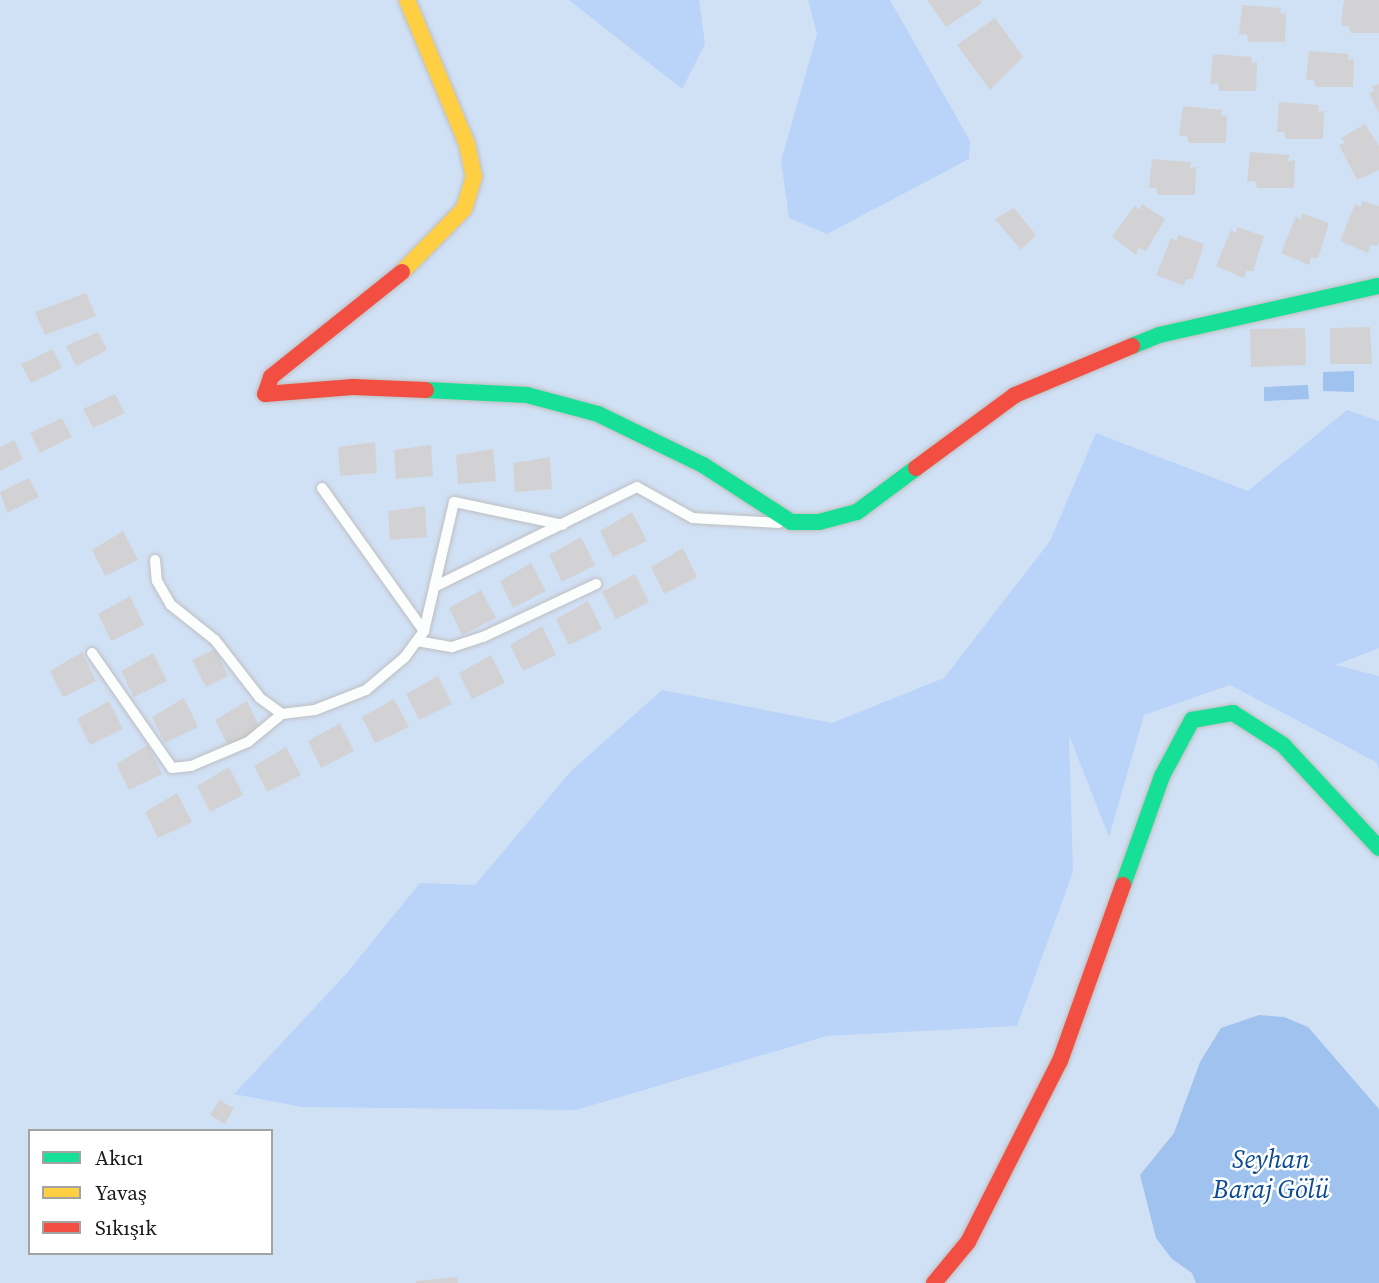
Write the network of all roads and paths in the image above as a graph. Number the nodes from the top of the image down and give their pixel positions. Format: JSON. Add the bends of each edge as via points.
{"nodes":[{"id":1,"x":407,"y":0,"type":"edge"},
{"id":2,"x":1379,"y":286,"type":"edge"},
{"id":3,"x":322,"y":488,"type":"dead end"},
{"id":4,"x":790,"y":522,"type":"junction"},
{"id":5,"x":563,"y":524,"type":"junction"},
{"id":6,"x":155,"y":560,"type":"dead end"},
{"id":7,"x":596,"y":584,"type":"dead end"},
{"id":8,"x":436,"y":586,"type":"junction"},
{"id":9,"x":424,"y":631,"type":"junction"},
{"id":10,"x":417,"y":641,"type":"junction"},
{"id":11,"x":92,"y":653,"type":"dead end"},
{"id":12,"x":282,"y":714,"type":"junction"},
{"id":13,"x":1379,"y":848,"type":"edge"},
{"id":14,"x":934,"y":1283,"type":"edge"}],
"edges":[{"from":1,"to":4,"type":"street","via":[[467,145],[474,177],[464,209],[416,261],[271,377],[265,394],[353,387],[527,395],[598,414],[703,465]]},
{"from":2,"to":4,"type":"street","via":[[1159,335],[1015,395],[858,512],[819,522]]},
{"from":3,"to":9,"type":"lane"},
{"from":4,"to":5,"type":"lane","via":[[736,524],[693,518],[637,487]]},
{"from":5,"to":8,"type":"lane"},
{"from":5,"to":8,"type":"lane","via":[[454,502]]},
{"from":6,"to":12,"type":"lane","via":[[157,582],[171,605],[215,640],[260,698]]},
{"from":7,"to":10,"type":"lane","via":[[484,637],[452,647]]},
{"from":8,"to":9,"type":"lane"},
{"from":9,"to":10,"type":"lane"},
{"from":10,"to":12,"type":"lane","via":[[366,690],[315,710]]},
{"from":11,"to":12,"type":"lane","via":[[172,768],[191,766],[248,742]]},
{"from":13,"to":14,"type":"street","via":[[1283,746],[1233,713],[1192,720],[1162,776],[1060,1061],[968,1242]]}]}
